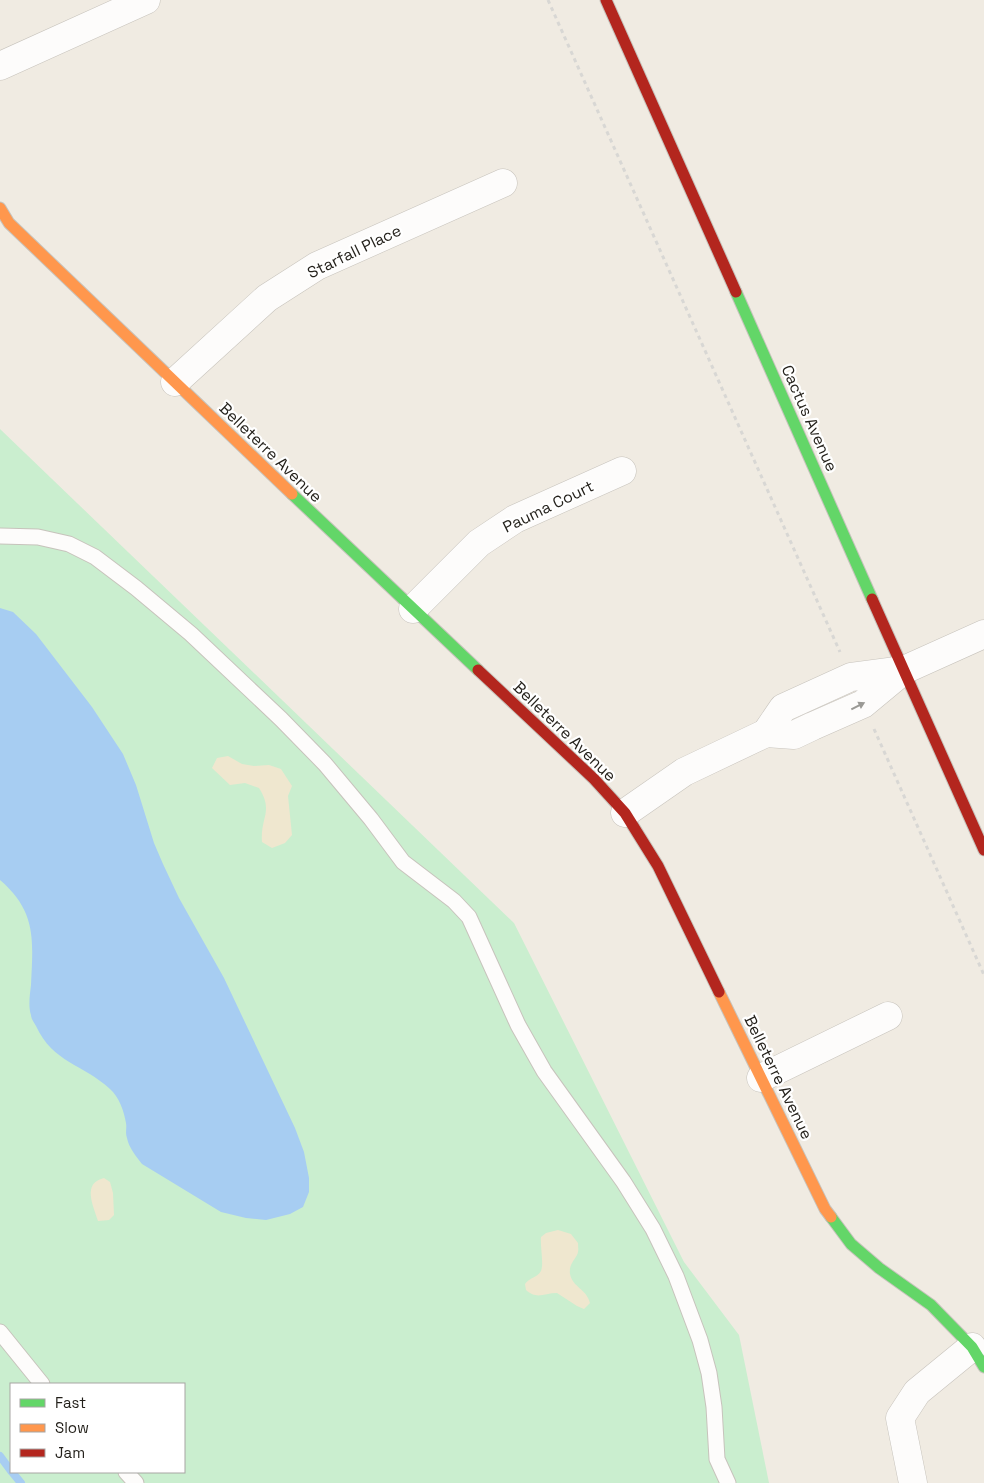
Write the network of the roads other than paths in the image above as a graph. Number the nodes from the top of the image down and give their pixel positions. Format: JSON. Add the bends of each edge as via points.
{"nodes":[{"id":1,"x":146,"y":0,"type":"edge"},
{"id":2,"x":606,"y":0,"type":"edge"},
{"id":3,"x":0,"y":66,"type":"edge"},
{"id":4,"x":503,"y":183,"type":"dead end"},
{"id":5,"x":0,"y":208,"type":"edge"},
{"id":6,"x":175,"y":382,"type":"junction"},
{"id":7,"x":622,"y":471,"type":"dead end"},
{"id":8,"x":0,"y":536,"type":"edge"},
{"id":9,"x":413,"y":609,"type":"junction"},
{"id":10,"x":984,"y":634,"type":"edge"},
{"id":11,"x":904,"y":670,"type":"junction"},
{"id":12,"x":766,"y":733,"type":"junction"},
{"id":13,"x":625,"y":813,"type":"junction"},
{"id":14,"x":984,"y":850,"type":"edge"},
{"id":15,"x":888,"y":1016,"type":"dead end"},
{"id":16,"x":761,"y":1078,"type":"junction"},
{"id":17,"x":0,"y":1332,"type":"edge"},
{"id":18,"x":978,"y":1357,"type":"edge"},
{"id":19,"x":41,"y":1383,"type":"edge"},
{"id":20,"x":127,"y":1473,"type":"edge"},
{"id":21,"x":136,"y":1483,"type":"edge"},
{"id":22,"x":728,"y":1483,"type":"edge"},
{"id":23,"x":913,"y":1483,"type":"edge"}],
"edges":[{"from":1,"to":3,"type":"street"},
{"from":2,"to":11,"type":"street","name":"Cactus Avenue"},
{"from":4,"to":6,"type":"street","name":"Starfall Place","via":[[317,266],[267,298]]},
{"from":5,"to":6,"type":"street","name":"Belleterre Avenue","via":[[9,223]]},
{"from":6,"to":9,"type":"street","name":"Belleterre Avenue"},
{"from":7,"to":9,"type":"street","name":"Pauma Court","via":[[514,519],[479,543]]},
{"from":8,"to":22,"type":"lane","via":[[38,537],[69,544],[95,557],[136,588],[191,634],[280,719],[325,764],[403,862],[454,900],[469,917],[518,1026],[544,1071],[654,1229],[676,1276],[709,1373],[717,1459]]},
{"from":9,"to":13,"type":"street","name":"Belleterre Avenue","via":[[594,779]]},
{"from":10,"to":11,"type":"street"},
{"from":12,"to":11,"type":"street","one_way":true,"via":[[794,735],[863,704]]},
{"from":11,"to":12,"type":"street","via":[[850,677],[783,708]]},
{"from":11,"to":14,"type":"street","name":"Cactus Avenue"},
{"from":12,"to":13,"type":"street","via":[[684,772]]},
{"from":13,"to":16,"type":"street","name":"Belleterre Avenue","via":[[658,866]]},
{"from":15,"to":16,"type":"street"},
{"from":16,"to":18,"type":"street","name":"Belleterre Avenue","via":[[825,1209],[851,1244],[931,1306]]},
{"from":17,"to":19,"type":"lane"},
{"from":18,"to":23,"type":"street","via":[[917,1392],[900,1418]]},
{"from":20,"to":21,"type":"lane"}]}
